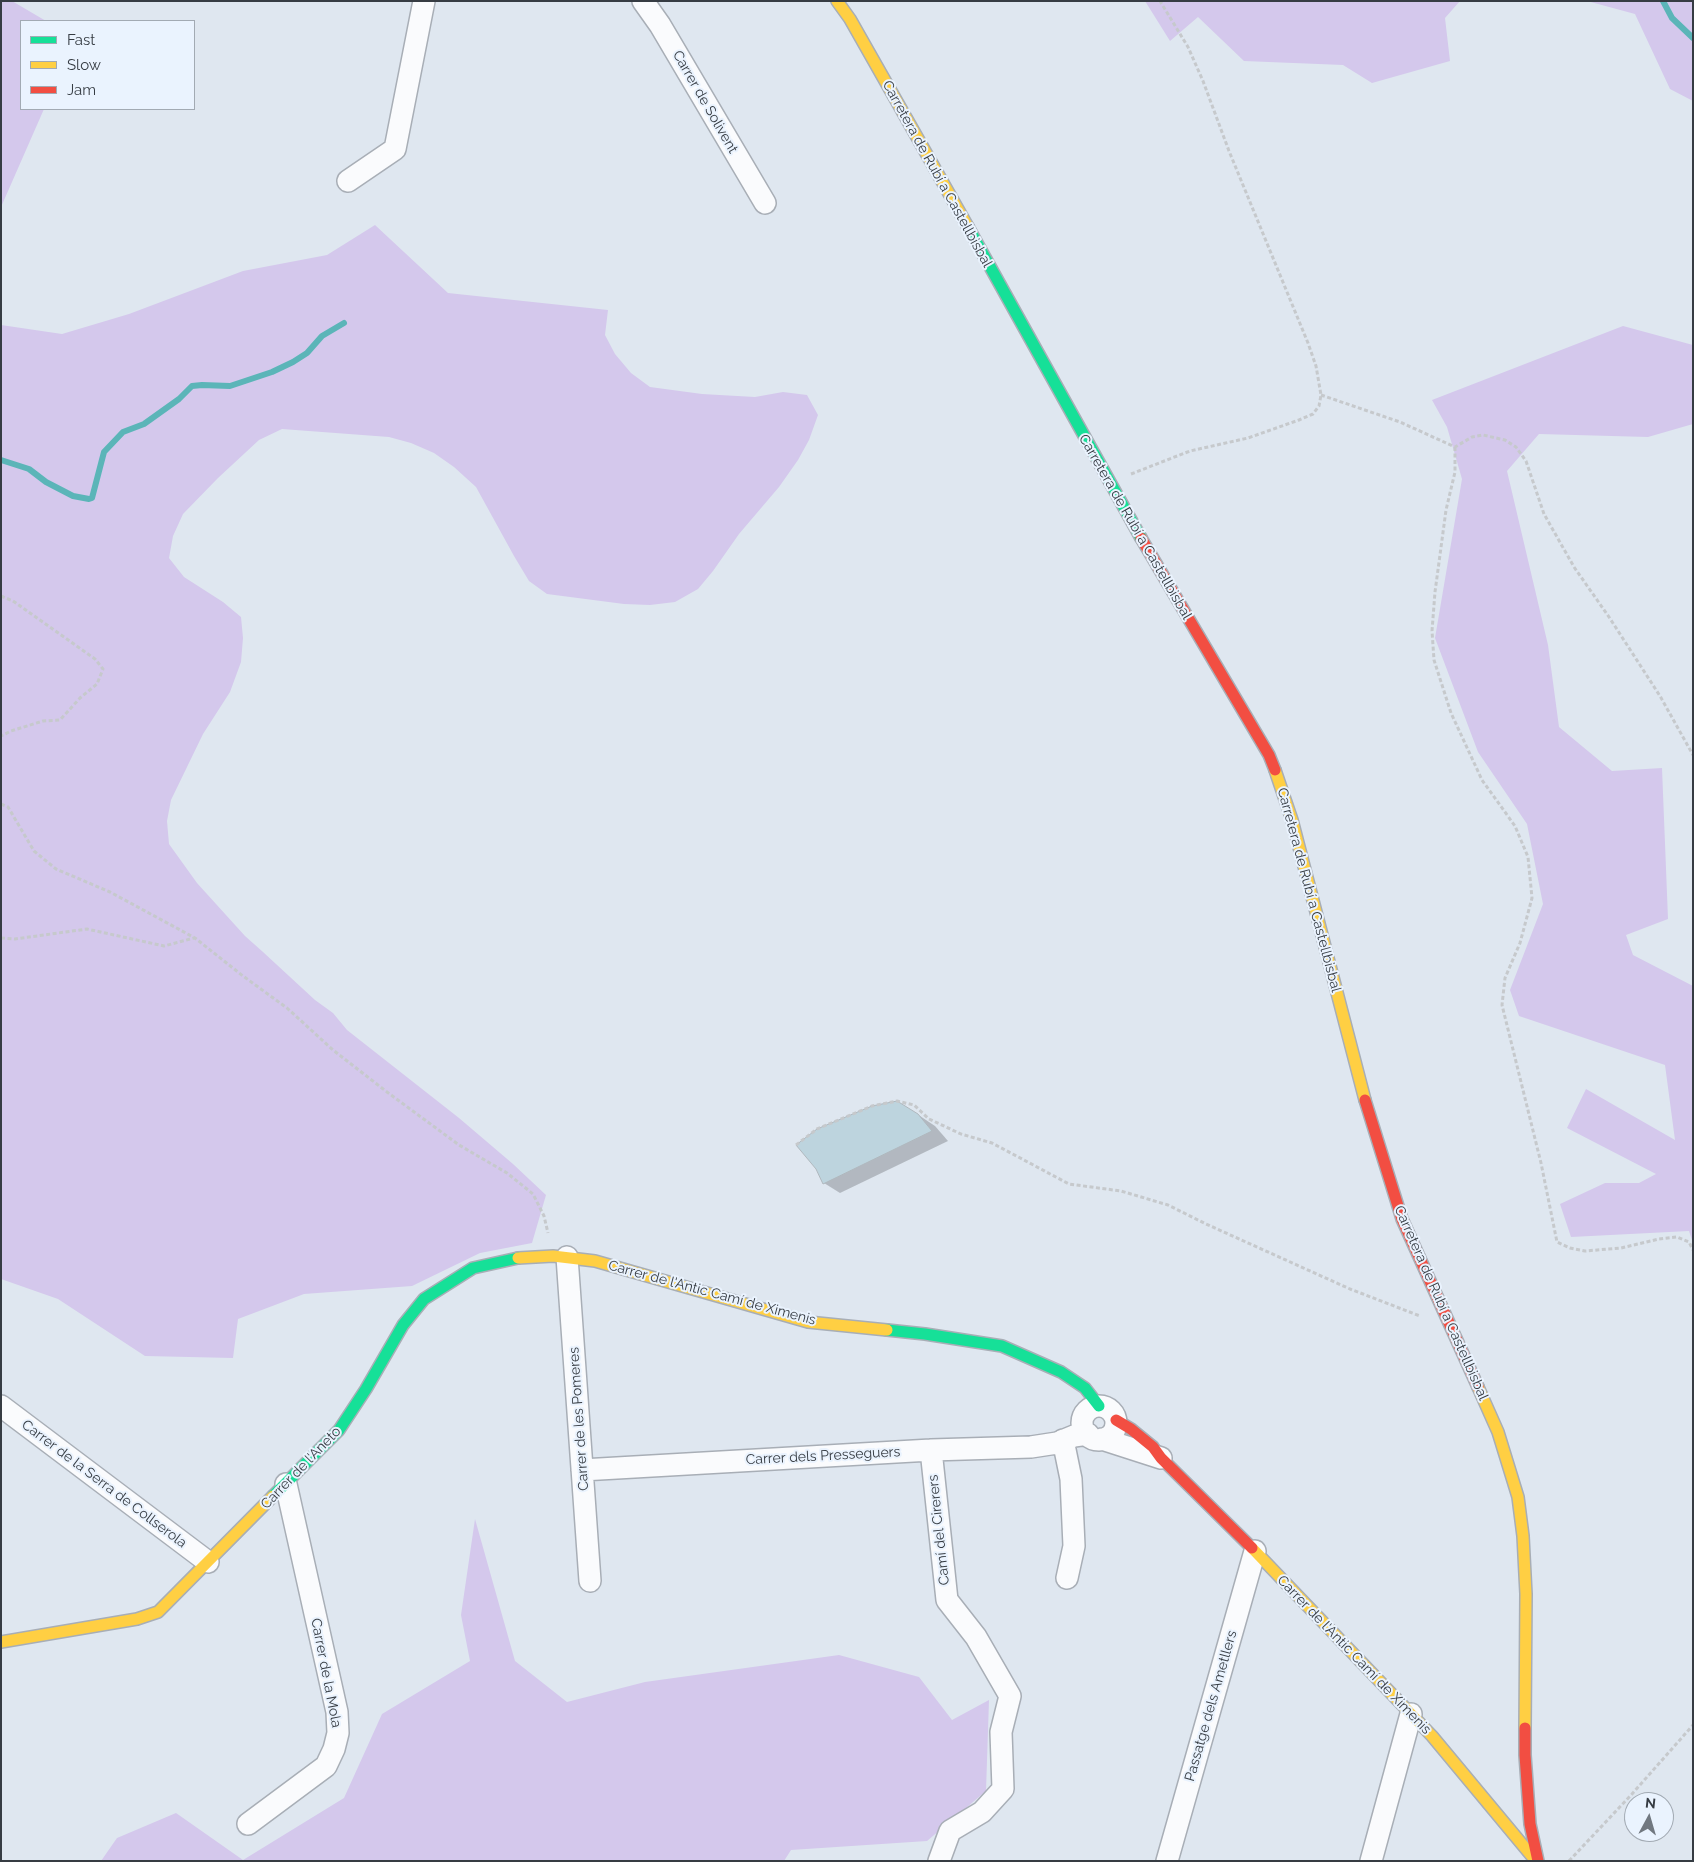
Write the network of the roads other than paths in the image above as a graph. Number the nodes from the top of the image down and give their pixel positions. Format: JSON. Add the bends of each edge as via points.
{"nodes":[{"id":1,"x":424,"y":1,"type":"edge"},
{"id":2,"x":643,"y":1,"type":"edge"},
{"id":3,"x":837,"y":1,"type":"edge"},
{"id":4,"x":348,"y":181,"type":"dead end"},
{"id":5,"x":765,"y":203,"type":"dead end"},
{"id":6,"x":560,"y":1256,"type":"junction"},
{"id":7,"x":1068,"y":1378,"type":"joint"},
{"id":8,"x":1,"y":1406,"type":"edge"},
{"id":9,"x":1116,"y":1420,"type":"joint"},
{"id":10,"x":1091,"y":1424,"type":"junction"},
{"id":11,"x":1063,"y":1440,"type":"junction"},
{"id":12,"x":931,"y":1450,"type":"junction"},
{"id":13,"x":1161,"y":1458,"type":"junction"},
{"id":14,"x":582,"y":1470,"type":"junction"},
{"id":15,"x":286,"y":1484,"type":"junction"},
{"id":16,"x":1255,"y":1551,"type":"junction"},
{"id":17,"x":208,"y":1562,"type":"junction"},
{"id":18,"x":1067,"y":1578,"type":"dead end"},
{"id":19,"x":590,"y":1581,"type":"dead end"},
{"id":20,"x":1,"y":1642,"type":"edge"},
{"id":21,"x":1411,"y":1714,"type":"junction"},
{"id":22,"x":248,"y":1824,"type":"dead end"},
{"id":23,"x":939,"y":1861,"type":"edge"},
{"id":24,"x":1167,"y":1861,"type":"edge"},
{"id":25,"x":1371,"y":1861,"type":"edge"},
{"id":26,"x":1537,"y":1861,"type":"edge"}],
"edges":[{"from":1,"to":4,"type":"street","via":[[395,149]]},
{"from":2,"to":5,"type":"street","name":"Carrer de Solivent"},
{"from":3,"to":26,"type":"street","name":"Carretera de Rubí a Castellbisbal","via":[[951,197],[1162,575],[1269,755],[1292,820],[1370,1119],[1402,1219],[1498,1432],[1518,1497],[1526,1594],[1525,1755],[1530,1824]]},
{"from":6,"to":7,"type":"street","name":"Carrer de l'Antic Camí de Ximenis","via":[[595,1261],[808,1322],[1002,1346]]},
{"from":6,"to":14,"type":"street","name":"Carrer de les Pomeres"},
{"from":6,"to":15,"type":"street","name":"Carrer de l'Aneto","via":[[516,1258],[473,1268],[424,1299],[403,1325],[339,1430]]},
{"from":7,"to":10,"type":"street","name":"Carrer de l'Antic Camí de Ximenis"},
{"from":8,"to":17,"type":"street","name":"Carrer de la Serra de Collserola"},
{"from":9,"to":10,"type":"street","via":[[1108,1408]]},
{"from":9,"to":13,"type":"street","name":"Carrer de l'Antic Camí de Ximenis","via":[[1153,1447]]},
{"from":10,"to":11,"type":"street","via":[[1070,1431]]},
{"from":10,"to":13,"type":"street","name":"Carrer de l'Antic Camí de Ximenis"},
{"from":11,"to":12,"type":"street","name":"Carrer dels Presseguers","via":[[1031,1447]]},
{"from":11,"to":18,"type":"street","via":[[1071,1479],[1074,1546]]},
{"from":12,"to":14,"type":"street","name":"Carrer dels Presseguers"},
{"from":12,"to":23,"type":"street","name":"Camí del Cirerers","via":[[947,1600],[976,1638],[1010,1696],[1001,1732],[1003,1788],[982,1812],[950,1831]]},
{"from":13,"to":16,"type":"street","name":"Carrer de l'Antic Camí de Ximenis"},
{"from":14,"to":19,"type":"street","name":"Carrer de les Pomeres"},
{"from":15,"to":17,"type":"street","name":"Carrer de l'Aneto"},
{"from":15,"to":22,"type":"street","name":"Carrer de la Mola","via":[[337,1712],[338,1733],[326,1766]]},
{"from":16,"to":21,"type":"street","name":"Carrer de l'Antic Camí de Ximenis"},
{"from":16,"to":24,"type":"street","name":"Passatge dels Ametllers"},
{"from":17,"to":20,"type":"street","name":"Carrer de l'Aneto","via":[[158,1612],[137,1619]]},
{"from":21,"to":25,"type":"street"},
{"from":21,"to":26,"type":"street","name":"Carrer de l'Antic Camí de Ximenis"}]}
